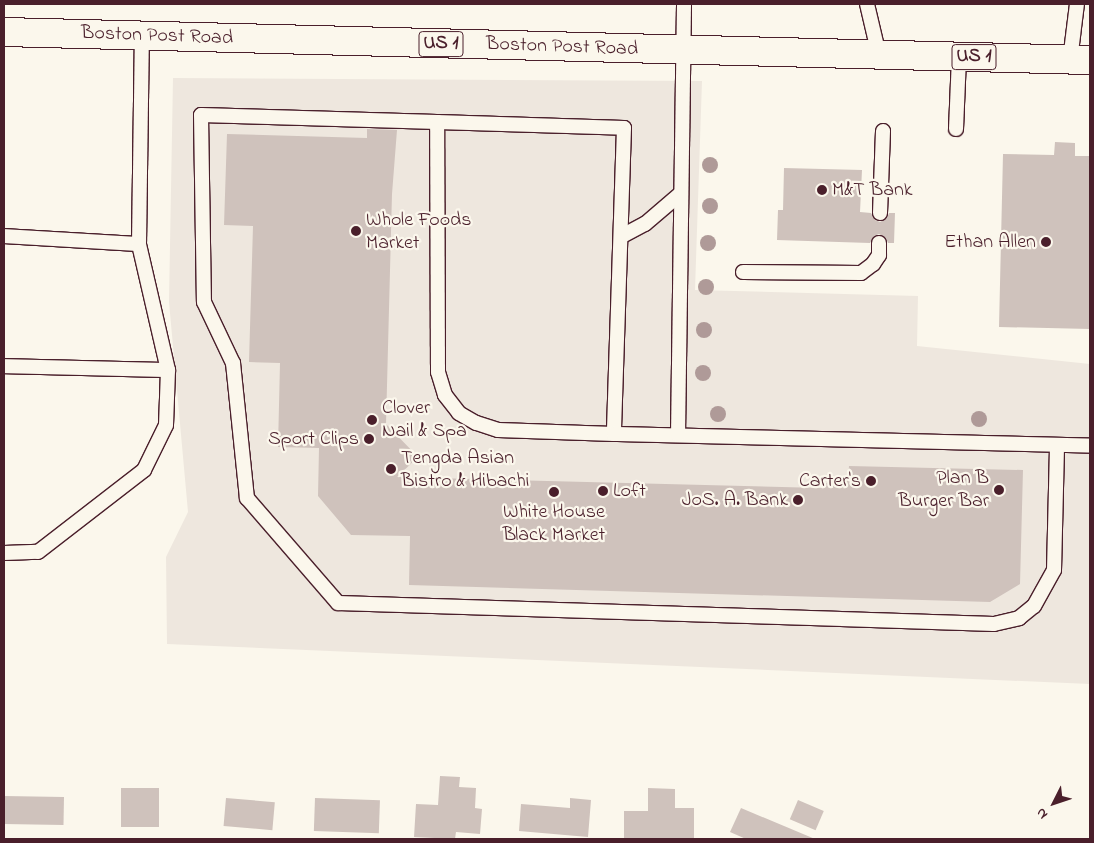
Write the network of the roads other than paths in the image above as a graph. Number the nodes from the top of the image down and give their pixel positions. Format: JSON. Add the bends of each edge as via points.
{"nodes":[{"id":1,"x":684,"y":4,"type":"edge"},
{"id":2,"x":867,"y":4,"type":"edge"},
{"id":3,"x":1077,"y":4,"type":"edge"},
{"id":4,"x":4,"y":32,"type":"edge"},
{"id":5,"x":142,"y":36,"type":"junction"},
{"id":6,"x":683,"y":50,"type":"junction"},
{"id":7,"x":879,"y":55,"type":"junction"},
{"id":8,"x":959,"y":57,"type":"junction"},
{"id":9,"x":1080,"y":60,"type":"edge"},
{"id":10,"x":437,"y":122,"type":"junction"},
{"id":11,"x":956,"y":129,"type":"dead end"},
{"id":12,"x":883,"y":131,"type":"dead end"},
{"id":13,"x":680,"y":194,"type":"junction"},
{"id":14,"x":880,"y":213,"type":"dead end"},
{"id":15,"x":4,"y":236,"type":"edge"},
{"id":16,"x":622,"y":236,"type":"junction"},
{"id":17,"x":879,"y":243,"type":"dead end"},
{"id":18,"x":139,"y":244,"type":"junction"},
{"id":19,"x":743,"y":272,"type":"dead end"},
{"id":20,"x":4,"y":366,"type":"edge"},
{"id":21,"x":168,"y":370,"type":"junction"},
{"id":22,"x":614,"y":434,"type":"junction"},
{"id":23,"x":678,"y":435,"type":"junction"},
{"id":24,"x":1057,"y":446,"type":"junction"},
{"id":25,"x":1090,"y":446,"type":"edge"},
{"id":26,"x":4,"y":553,"type":"edge"}],
"edges":[{"from":1,"to":6,"type":"lane"},
{"from":2,"to":7,"type":"lane"},
{"from":3,"to":9,"type":"lane"},
{"from":4,"to":5,"type":"main road","name":"Boston Post Road","number":"US 1"},
{"from":5,"to":6,"type":"main road","name":"Boston Post Road","number":"US 1"},
{"from":5,"to":18,"type":"lane"},
{"from":6,"to":7,"type":"main road","name":"Boston Post Road","number":"US 1"},
{"from":6,"to":13,"type":"lane"},
{"from":7,"to":8,"type":"main road","name":"Boston Post Road","number":"US 1"},
{"from":8,"to":9,"type":"main road","name":"Boston Post Road","number":"US 1"},
{"from":8,"to":11,"type":"lane"},
{"from":10,"to":16,"type":"lane","via":[[624,128]]},
{"from":10,"to":22,"type":"lane","via":[[438,372],[445,395],[459,413],[498,430]]},
{"from":10,"to":24,"type":"lane","via":[[201,115],[204,302],[233,363],[247,498],[338,602],[994,624],[1020,618],[1034,606],[1054,570]]},
{"from":12,"to":14,"type":"lane"},
{"from":13,"to":16,"type":"lane","via":[[645,224]]},
{"from":13,"to":23,"type":"lane"},
{"from":15,"to":18,"type":"lane"},
{"from":16,"to":22,"type":"lane"},
{"from":17,"to":19,"type":"lane","via":[[879,255],[861,273]]},
{"from":18,"to":21,"type":"lane"},
{"from":20,"to":21,"type":"lane"},
{"from":21,"to":26,"type":"lane","via":[[166,425],[144,470],[38,552]]},
{"from":22,"to":23,"type":"lane"},
{"from":23,"to":24,"type":"lane"},
{"from":24,"to":25,"type":"lane"}]}
